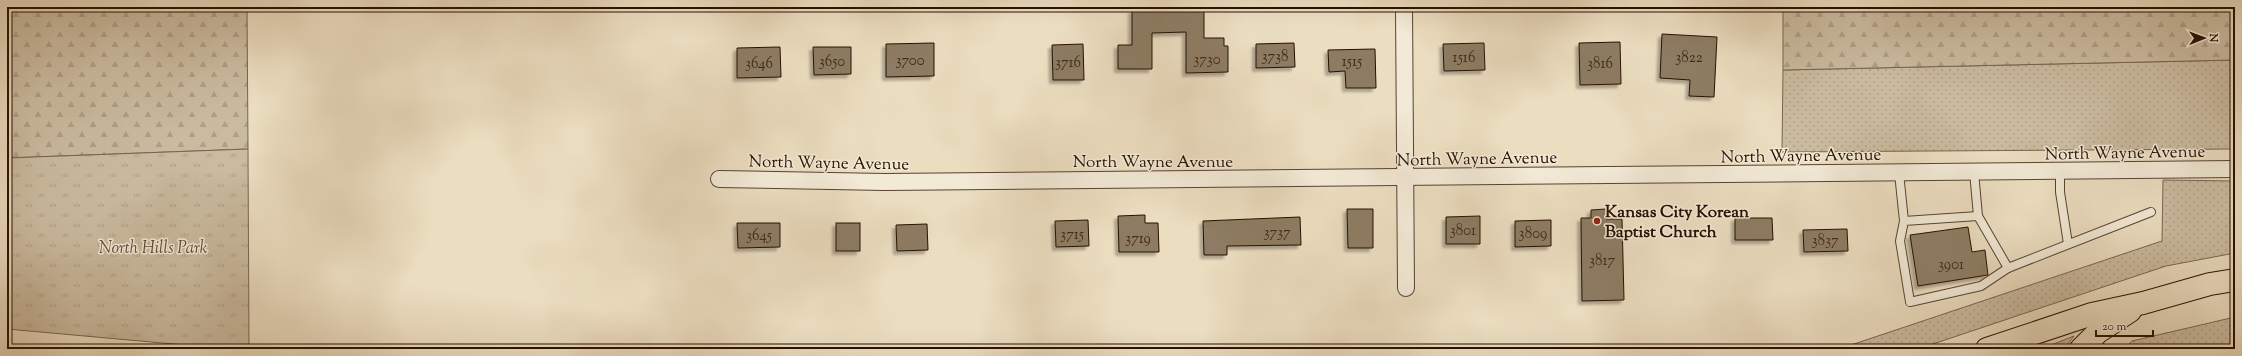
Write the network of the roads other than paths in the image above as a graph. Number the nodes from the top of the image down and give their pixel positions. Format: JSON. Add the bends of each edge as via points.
{"nodes":[{"id":1,"x":1404,"y":7,"type":"edge"},
{"id":2,"x":2235,"y":170,"type":"edge"},
{"id":3,"x":2060,"y":171,"type":"junction"},
{"id":4,"x":1974,"y":172,"type":"junction"},
{"id":5,"x":1898,"y":173,"type":"junction"},
{"id":6,"x":1406,"y":178,"type":"junction"},
{"id":7,"x":719,"y":179,"type":"dead end"},
{"id":8,"x":2151,"y":212,"type":"dead end"},
{"id":9,"x":1978,"y":216,"type":"junction"},
{"id":10,"x":1904,"y":221,"type":"junction"},
{"id":11,"x":2068,"y":244,"type":"junction"},
{"id":12,"x":2008,"y":268,"type":"junction"},
{"id":13,"x":2235,"y":280,"type":"edge"},
{"id":14,"x":1406,"y":288,"type":"dead end"},
{"id":15,"x":2143,"y":303,"type":"junction"},
{"id":16,"x":1987,"y":349,"type":"edge"},
{"id":17,"x":2080,"y":349,"type":"edge"}],
"edges":[{"from":1,"to":6,"type":"street"},
{"from":2,"to":3,"type":"street","name":"North Wayne Avenue"},
{"from":3,"to":4,"type":"street","name":"North Wayne Avenue"},
{"from":3,"to":11,"type":"lane"},
{"from":4,"to":5,"type":"street","name":"North Wayne Avenue"},
{"from":4,"to":9,"type":"lane"},
{"from":5,"to":6,"type":"street","name":"North Wayne Avenue"},
{"from":5,"to":10,"type":"lane"},
{"from":6,"to":7,"type":"street","name":"North Wayne Avenue","via":[[885,182]]},
{"from":6,"to":14,"type":"street"},
{"from":8,"to":11,"type":"lane"},
{"from":9,"to":10,"type":"lane"},
{"from":9,"to":12,"type":"lane"},
{"from":10,"to":12,"type":"lane","via":[[1900,241],[1910,302],[1981,286]]},
{"from":11,"to":12,"type":"lane"},
{"from":13,"to":15,"type":"highway","via":[[2210,284]]},
{"from":15,"to":16,"type":"highway","via":[[2092,314]]},
{"from":15,"to":17,"type":"highway","via":[[2098,332]]}]}
